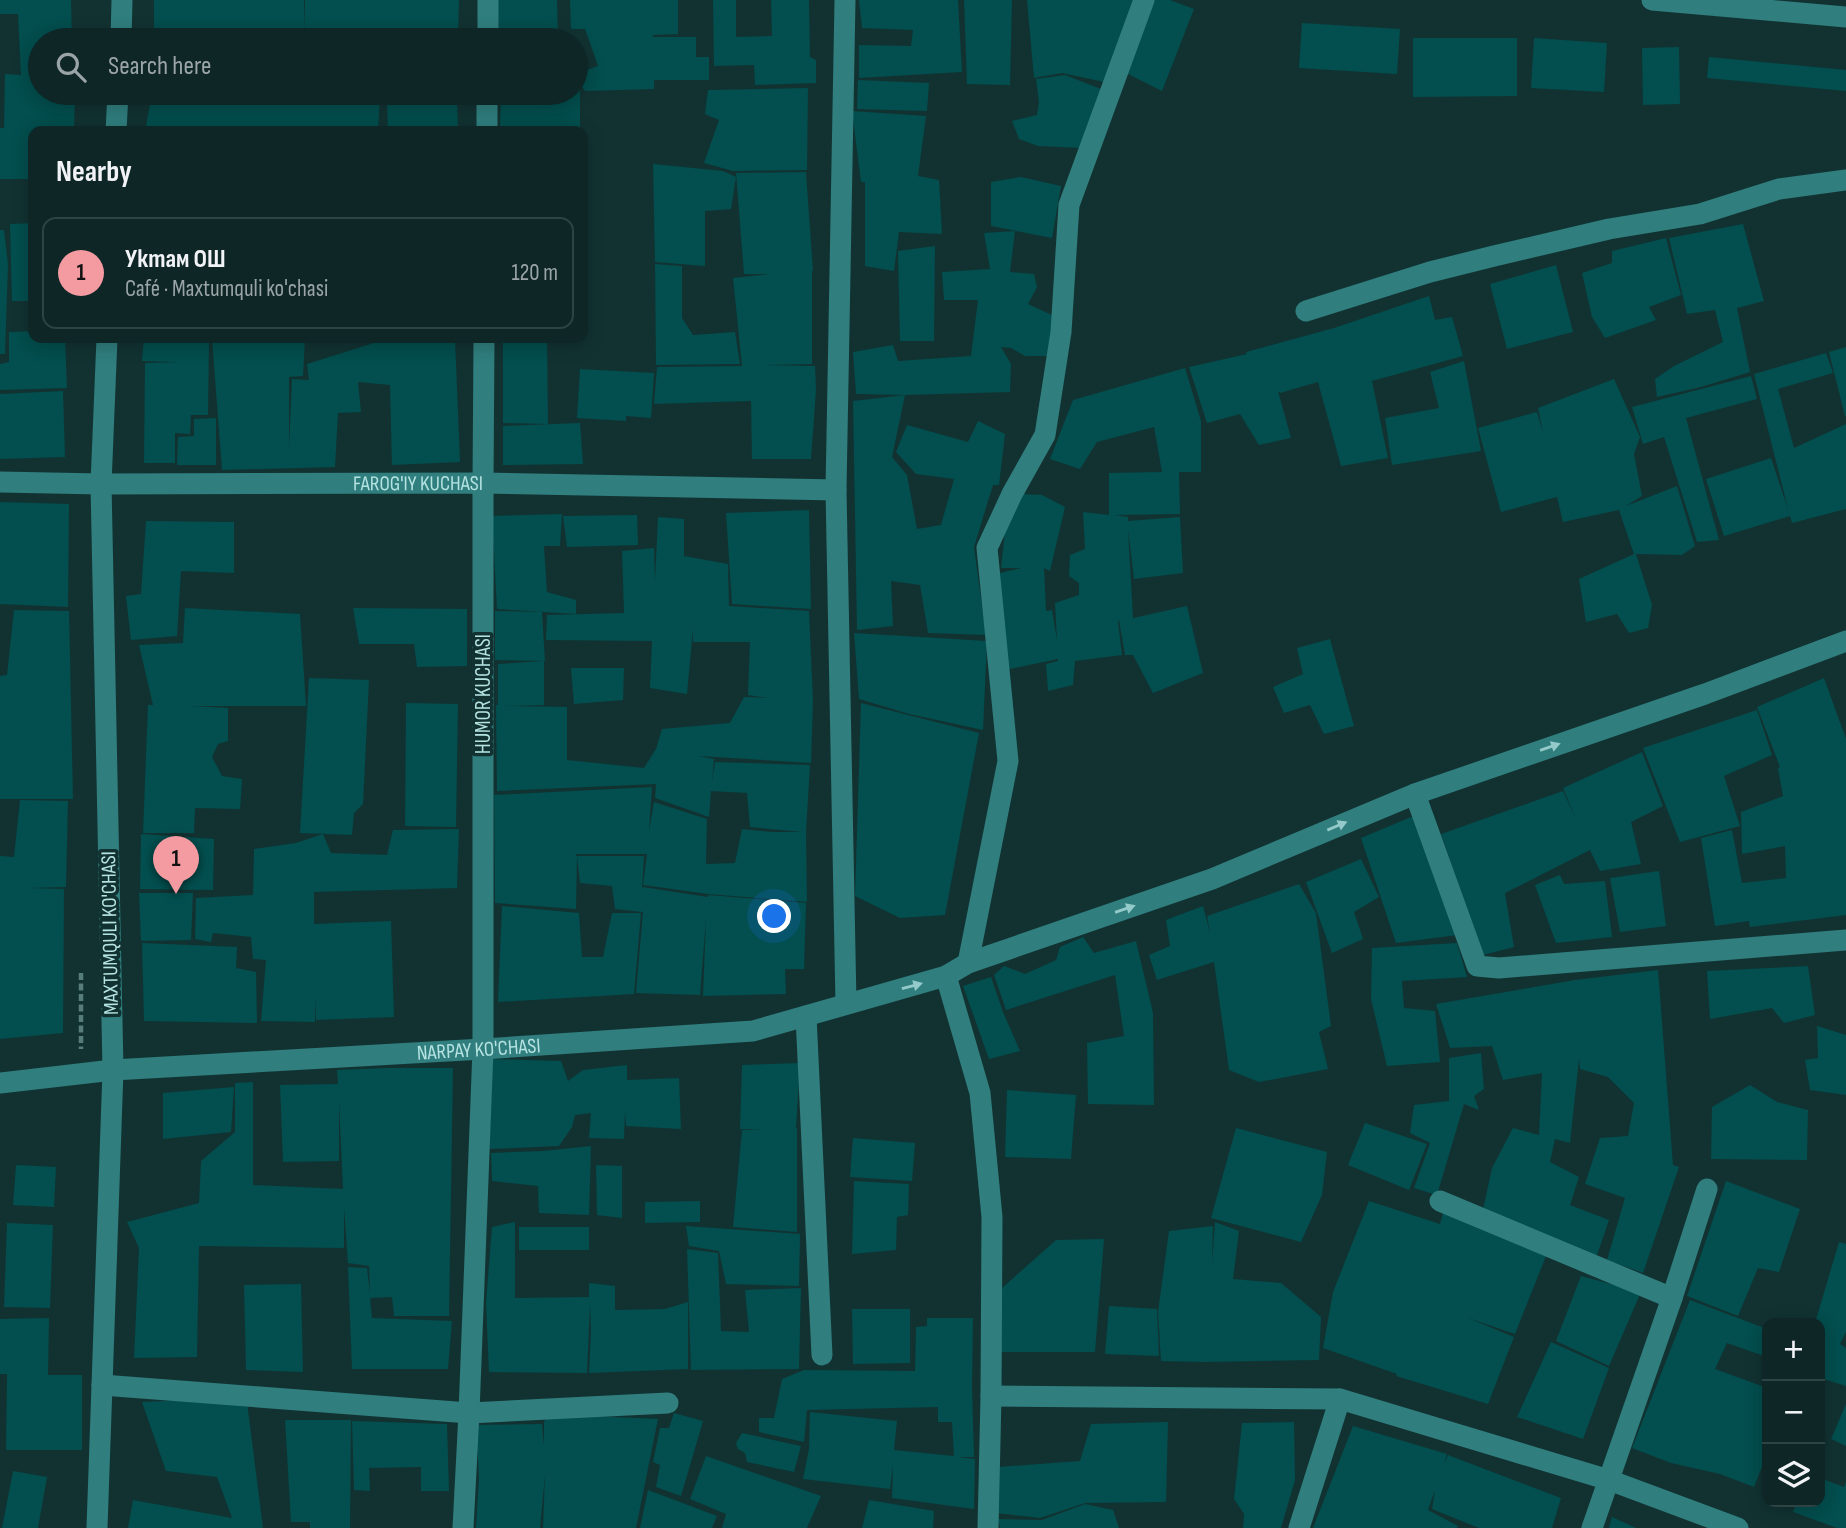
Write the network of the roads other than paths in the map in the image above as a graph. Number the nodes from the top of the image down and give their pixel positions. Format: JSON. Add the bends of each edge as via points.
{"nodes":[{"id":1,"x":122,"y":0,"type":"edge"},
{"id":2,"x":488,"y":0,"type":"edge"},
{"id":3,"x":845,"y":0,"type":"edge"},
{"id":4,"x":1144,"y":0,"type":"edge"},
{"id":5,"x":1652,"y":0,"type":"edge"},
{"id":6,"x":1846,"y":17,"type":"edge"},
{"id":7,"x":121,"y":28,"type":"edge"},
{"id":8,"x":488,"y":28,"type":"edge"},
{"id":9,"x":117,"y":105,"type":"edge"},
{"id":10,"x":487,"y":105,"type":"edge"},
{"id":11,"x":116,"y":126,"type":"edge"},
{"id":12,"x":487,"y":126,"type":"edge"},
{"id":13,"x":1846,"y":180,"type":"edge"},
{"id":14,"x":1306,"y":311,"type":"dead end"},
{"id":15,"x":107,"y":343,"type":"edge"},
{"id":16,"x":484,"y":343,"type":"edge"},
{"id":17,"x":0,"y":482,"type":"edge"},
{"id":18,"x":483,"y":483,"type":"junction"},
{"id":19,"x":101,"y":484,"type":"junction"},
{"id":20,"x":836,"y":490,"type":"junction"},
{"id":21,"x":1846,"y":641,"type":"edge"},
{"id":22,"x":1415,"y":794,"type":"junction"},
{"id":23,"x":1846,"y":940,"type":"edge"},
{"id":24,"x":968,"y":963,"type":"junction"},
{"id":25,"x":946,"y":976,"type":"junction"},
{"id":26,"x":846,"y":1004,"type":"junction"},
{"id":27,"x":806,"y":1016,"type":"junction"},
{"id":28,"x":483,"y":1049,"type":"junction"},
{"id":29,"x":110,"y":1070,"type":"junction"},
{"id":30,"x":0,"y":1083,"type":"edge"},
{"id":31,"x":1707,"y":1189,"type":"dead end"},
{"id":32,"x":1440,"y":1201,"type":"dead end"},
{"id":33,"x":1672,"y":1298,"type":"junction"},
{"id":34,"x":822,"y":1355,"type":"dead end"},
{"id":35,"x":102,"y":1385,"type":"junction"},
{"id":36,"x":991,"y":1396,"type":"junction"},
{"id":37,"x":1339,"y":1399,"type":"junction"},
{"id":38,"x":668,"y":1403,"type":"dead end"},
{"id":39,"x":469,"y":1413,"type":"junction"},
{"id":40,"x":1609,"y":1480,"type":"junction"},
{"id":41,"x":97,"y":1528,"type":"edge"},
{"id":42,"x":463,"y":1528,"type":"edge"},
{"id":43,"x":988,"y":1528,"type":"edge"},
{"id":44,"x":1299,"y":1528,"type":"edge"},
{"id":45,"x":1591,"y":1528,"type":"edge"},
{"id":46,"x":1738,"y":1528,"type":"edge"}],
"edges":[{"from":1,"to":7,"type":"street"},
{"from":2,"to":8,"type":"street"},
{"from":3,"to":20,"type":"street"},
{"from":4,"to":24,"type":"street","via":[[1069,205],[1061,331],[1045,435],[987,548],[1008,761]]},
{"from":5,"to":6,"type":"street"},
{"from":9,"to":11,"type":"street"},
{"from":10,"to":12,"type":"street"},
{"from":13,"to":14,"type":"street","via":[[1779,189],[1700,214],[1494,256]]},
{"from":15,"to":19,"type":"street","name":"MAXTUMQULI KO'CHASI"},
{"from":16,"to":18,"type":"street","name":"HUMOR KUCHASI"},
{"from":17,"to":19,"type":"street","name":"FAROG'IY KUCHASI"},
{"from":18,"to":19,"type":"street","name":"FAROG'IY KUCHASI"},
{"from":18,"to":20,"type":"street","name":"FAROG'IY KUCHASI"},
{"from":18,"to":28,"type":"street","name":"HUMOR KUCHASI"},
{"from":19,"to":29,"type":"street","name":"MAXTUMQULI KO'CHASI"},
{"from":20,"to":26,"type":"street"},
{"from":22,"to":21,"type":"street","name":"NARPAY KO'CHASI","one_way":true},
{"from":22,"to":23,"type":"street","via":[[1477,966],[1499,968]]},
{"from":24,"to":22,"type":"street","name":"NARPAY KO'CHASI","one_way":true,"via":[[1212,879]]},
{"from":24,"to":25,"type":"street","name":"NARPAY KO'CHASI"},
{"from":26,"to":25,"type":"street","name":"NARPAY KO'CHASI","one_way":true},
{"from":25,"to":36,"type":"street","via":[[980,1093],[992,1217]]},
{"from":26,"to":27,"type":"street","name":"NARPAY KO'CHASI"},
{"from":27,"to":28,"type":"street","name":"NARPAY KO'CHASI","via":[[753,1031]]},
{"from":27,"to":34,"type":"street"},
{"from":28,"to":29,"type":"street","name":"NARPAY KO'CHASI"},
{"from":28,"to":39,"type":"street","name":"HUMOR KUCHASI"},
{"from":29,"to":30,"type":"street","name":"NARPAY KO'CHASI"},
{"from":29,"to":35,"type":"street","name":"MAXTUMQULI KO'CHASI"},
{"from":31,"to":33,"type":"street"},
{"from":32,"to":33,"type":"street"},
{"from":33,"to":40,"type":"street"},
{"from":35,"to":39,"type":"street"},
{"from":35,"to":41,"type":"street","name":"MAXTUMQULI KO'CHASI"},
{"from":36,"to":37,"type":"street"},
{"from":36,"to":43,"type":"street"},
{"from":37,"to":40,"type":"street"},
{"from":37,"to":44,"type":"street"},
{"from":38,"to":39,"type":"street"},
{"from":39,"to":42,"type":"street","name":"HUMOR KUCHASI"},
{"from":40,"to":45,"type":"street"},
{"from":40,"to":46,"type":"street"}]}
